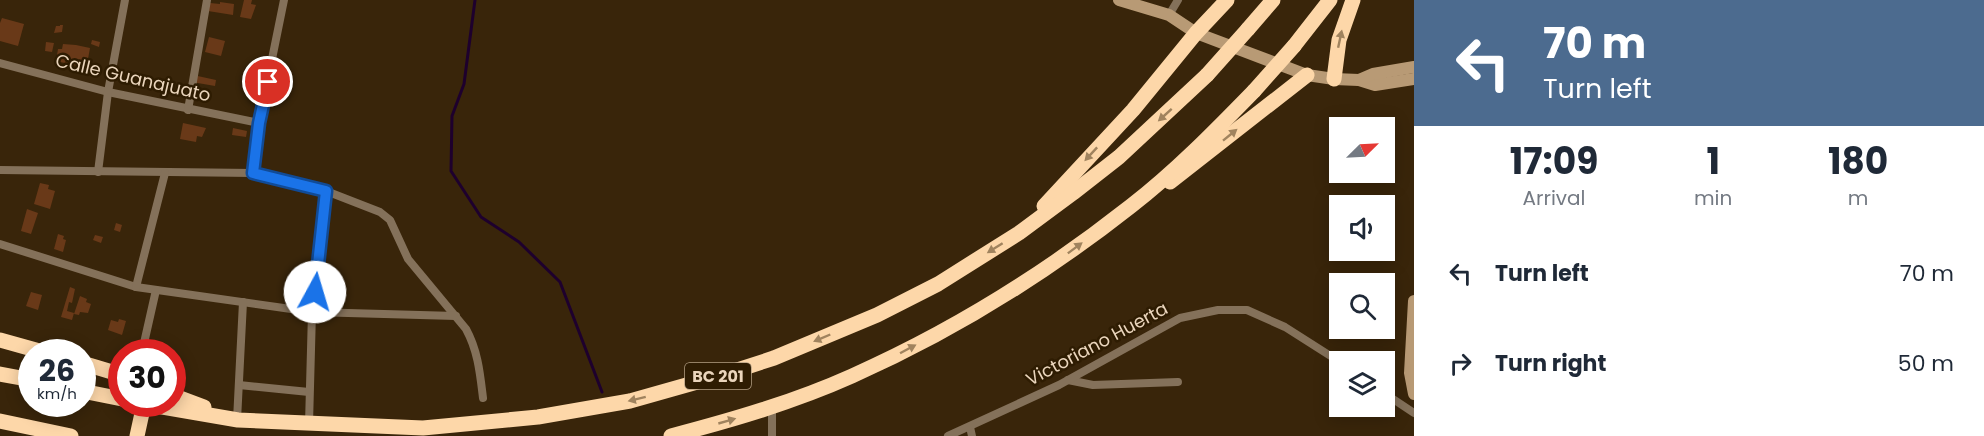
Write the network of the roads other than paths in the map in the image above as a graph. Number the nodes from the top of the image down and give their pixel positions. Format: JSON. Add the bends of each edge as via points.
{"nodes":[{"id":1,"x":125,"y":0,"type":"edge"},
{"id":2,"x":207,"y":0,"type":"edge"},
{"id":3,"x":284,"y":0,"type":"edge"},
{"id":4,"x":1119,"y":0,"type":"edge"},
{"id":5,"x":1178,"y":0,"type":"edge"},
{"id":6,"x":1227,"y":0,"type":"edge"},
{"id":7,"x":1273,"y":0,"type":"edge"},
{"id":8,"x":1330,"y":0,"type":"edge"},
{"id":9,"x":1353,"y":0,"type":"edge"},
{"id":10,"x":1169,"y":15,"type":"junction"},
{"id":11,"x":1196,"y":33,"type":"junction"},
{"id":12,"x":0,"y":63,"type":"edge"},
{"id":13,"x":1414,"y":67,"type":"edge"},
{"id":14,"x":1307,"y":75,"type":"junction"},
{"id":15,"x":1334,"y":79,"type":"junction"},
{"id":16,"x":1414,"y":79,"type":"edge"},
{"id":17,"x":1359,"y":80,"type":"junction"},
{"id":18,"x":108,"y":92,"type":"junction"},
{"id":19,"x":188,"y":110,"type":"junction"},
{"id":20,"x":259,"y":123,"type":"junction"},
{"id":21,"x":0,"y":170,"type":"edge"},
{"id":22,"x":98,"y":172,"type":"junction"},
{"id":23,"x":165,"y":173,"type":"junction"},
{"id":24,"x":253,"y":173,"type":"junction"},
{"id":25,"x":326,"y":191,"type":"junction"},
{"id":26,"x":1132,"y":206,"type":"junction"},
{"id":27,"x":1019,"y":233,"type":"junction"},
{"id":28,"x":0,"y":244,"type":"edge"},
{"id":29,"x":136,"y":287,"type":"junction"},
{"id":30,"x":156,"y":290,"type":"junction"},
{"id":31,"x":1414,"y":301,"type":"edge"},
{"id":32,"x":243,"y":302,"type":"junction"},
{"id":33,"x":312,"y":312,"type":"junction"},
{"id":34,"x":456,"y":316,"type":"junction"},
{"id":35,"x":145,"y":339,"type":"edge"},
{"id":36,"x":0,"y":340,"type":"edge"},
{"id":37,"x":18,"y":345,"type":"edge"},
{"id":38,"x":1329,"y":355,"type":"edge"},
{"id":39,"x":0,"y":374,"type":"edge"},
{"id":40,"x":18,"y":377,"type":"edge"},
{"id":41,"x":1068,"y":381,"type":"junction"},
{"id":42,"x":1178,"y":382,"type":"dead end"},
{"id":43,"x":239,"y":385,"type":"junction"},
{"id":44,"x":309,"y":392,"type":"junction"},
{"id":45,"x":1414,"y":394,"type":"edge"},
{"id":46,"x":483,"y":398,"type":"dead end"},
{"id":47,"x":186,"y":400,"type":"edge"},
{"id":48,"x":1395,"y":400,"type":"edge"},
{"id":49,"x":772,"y":407,"type":"junction"},
{"id":50,"x":186,"y":411,"type":"edge"},
{"id":51,"x":1414,"y":413,"type":"edge"},
{"id":52,"x":142,"y":417,"type":"edge"},
{"id":53,"x":237,"y":420,"type":"junction"},
{"id":54,"x":0,"y":421,"type":"edge"},
{"id":55,"x":309,"y":424,"type":"junction"},
{"id":56,"x":971,"y":432,"type":"edge"},
{"id":57,"x":71,"y":436,"type":"edge"},
{"id":58,"x":137,"y":436,"type":"edge"},
{"id":59,"x":671,"y":436,"type":"edge"},
{"id":60,"x":772,"y":436,"type":"edge"},
{"id":61,"x":948,"y":436,"type":"edge"}],
"edges":[{"from":1,"to":18,"type":"street"},
{"from":2,"to":19,"type":"street"},
{"from":3,"to":20,"type":"street"},
{"from":4,"to":10,"type":"main road"},
{"from":5,"to":10,"type":"street"},
{"from":6,"to":11,"type":"highway"},
{"from":7,"to":27,"type":"highway","number":"BC 201","one_way":true,"bridge":true,"via":[[1207,75],[1119,157]]},
{"from":8,"to":26,"type":"highway","number":"BC 201","bridge":true,"via":[[1254,91]]},
{"from":15,"to":9,"type":"highway","one_way":true,"via":[[1339,40]]},
{"from":10,"to":11,"type":"main road"},
{"from":11,"to":14,"type":"main road"},
{"from":11,"to":27,"type":"highway","one_way":true,"via":[[1133,110]]},
{"from":12,"to":18,"type":"street","name":"Calle Guanajuato"},
{"from":13,"to":17,"type":"main road"},
{"from":14,"to":15,"type":"main road"},
{"from":26,"to":14,"type":"highway","one_way":true,"via":[[1186,171]]},
{"from":15,"to":17,"type":"main road"},
{"from":16,"to":17,"type":"main road","via":[[1375,85]]},
{"from":18,"to":19,"type":"street","name":"Calle Guanajuato"},
{"from":18,"to":22,"type":"street"},
{"from":19,"to":20,"type":"street","name":"Calle Guanajuato"},
{"from":20,"to":24,"type":"street"},
{"from":21,"to":22,"type":"street"},
{"from":22,"to":23,"type":"street"},
{"from":23,"to":24,"type":"street"},
{"from":23,"to":29,"type":"street"},
{"from":24,"to":25,"type":"street"},
{"from":25,"to":33,"type":"street"},
{"from":25,"to":34,"type":"street","via":[[385,215],[408,259]]},
{"from":49,"to":26,"type":"highway","number":"BC 201","one_way":true,"via":[[851,377],[970,316],[1057,261]]},
{"from":27,"to":55,"type":"highway","number":"BC 201","one_way":true,"via":[[938,284],[877,315],[774,358],[669,391],[538,417],[423,428]]},
{"from":28,"to":29,"type":"street"},
{"from":29,"to":30,"type":"street"},
{"from":30,"to":32,"type":"street"},
{"from":30,"to":35,"type":"street"},
{"from":31,"to":45,"type":"main road","via":[[1410,373]]},
{"from":32,"to":33,"type":"street"},
{"from":32,"to":43,"type":"street"},
{"from":33,"to":34,"type":"street"},
{"from":33,"to":44,"type":"street"},
{"from":34,"to":46,"type":"street","via":[[478,356]]},
{"from":36,"to":37,"type":"highway"},
{"from":38,"to":41,"type":"street","name":"Victoriano Huerta","via":[[1285,327],[1247,310],[1218,310],[1180,318]]},
{"from":39,"to":40,"type":"highway"},
{"from":41,"to":42,"type":"street","via":[[1093,385]]},
{"from":41,"to":56,"type":"street","name":"Victoriano Huerta"},
{"from":43,"to":44,"type":"street"},
{"from":43,"to":53,"type":"street"},
{"from":44,"to":55,"type":"street"},
{"from":47,"to":53,"type":"highway"},
{"from":48,"to":51,"type":"street"},
{"from":59,"to":49,"type":"highway","number":"BC 201","one_way":true},
{"from":49,"to":60,"type":"street"},
{"from":50,"to":53,"type":"highway","number":"BC 201"},
{"from":52,"to":58,"type":"highway"},
{"from":53,"to":55,"type":"highway","number":"BC 201"},
{"from":54,"to":57,"type":"highway"},
{"from":56,"to":61,"type":"street","name":"Victoriano Huerta"}]}
